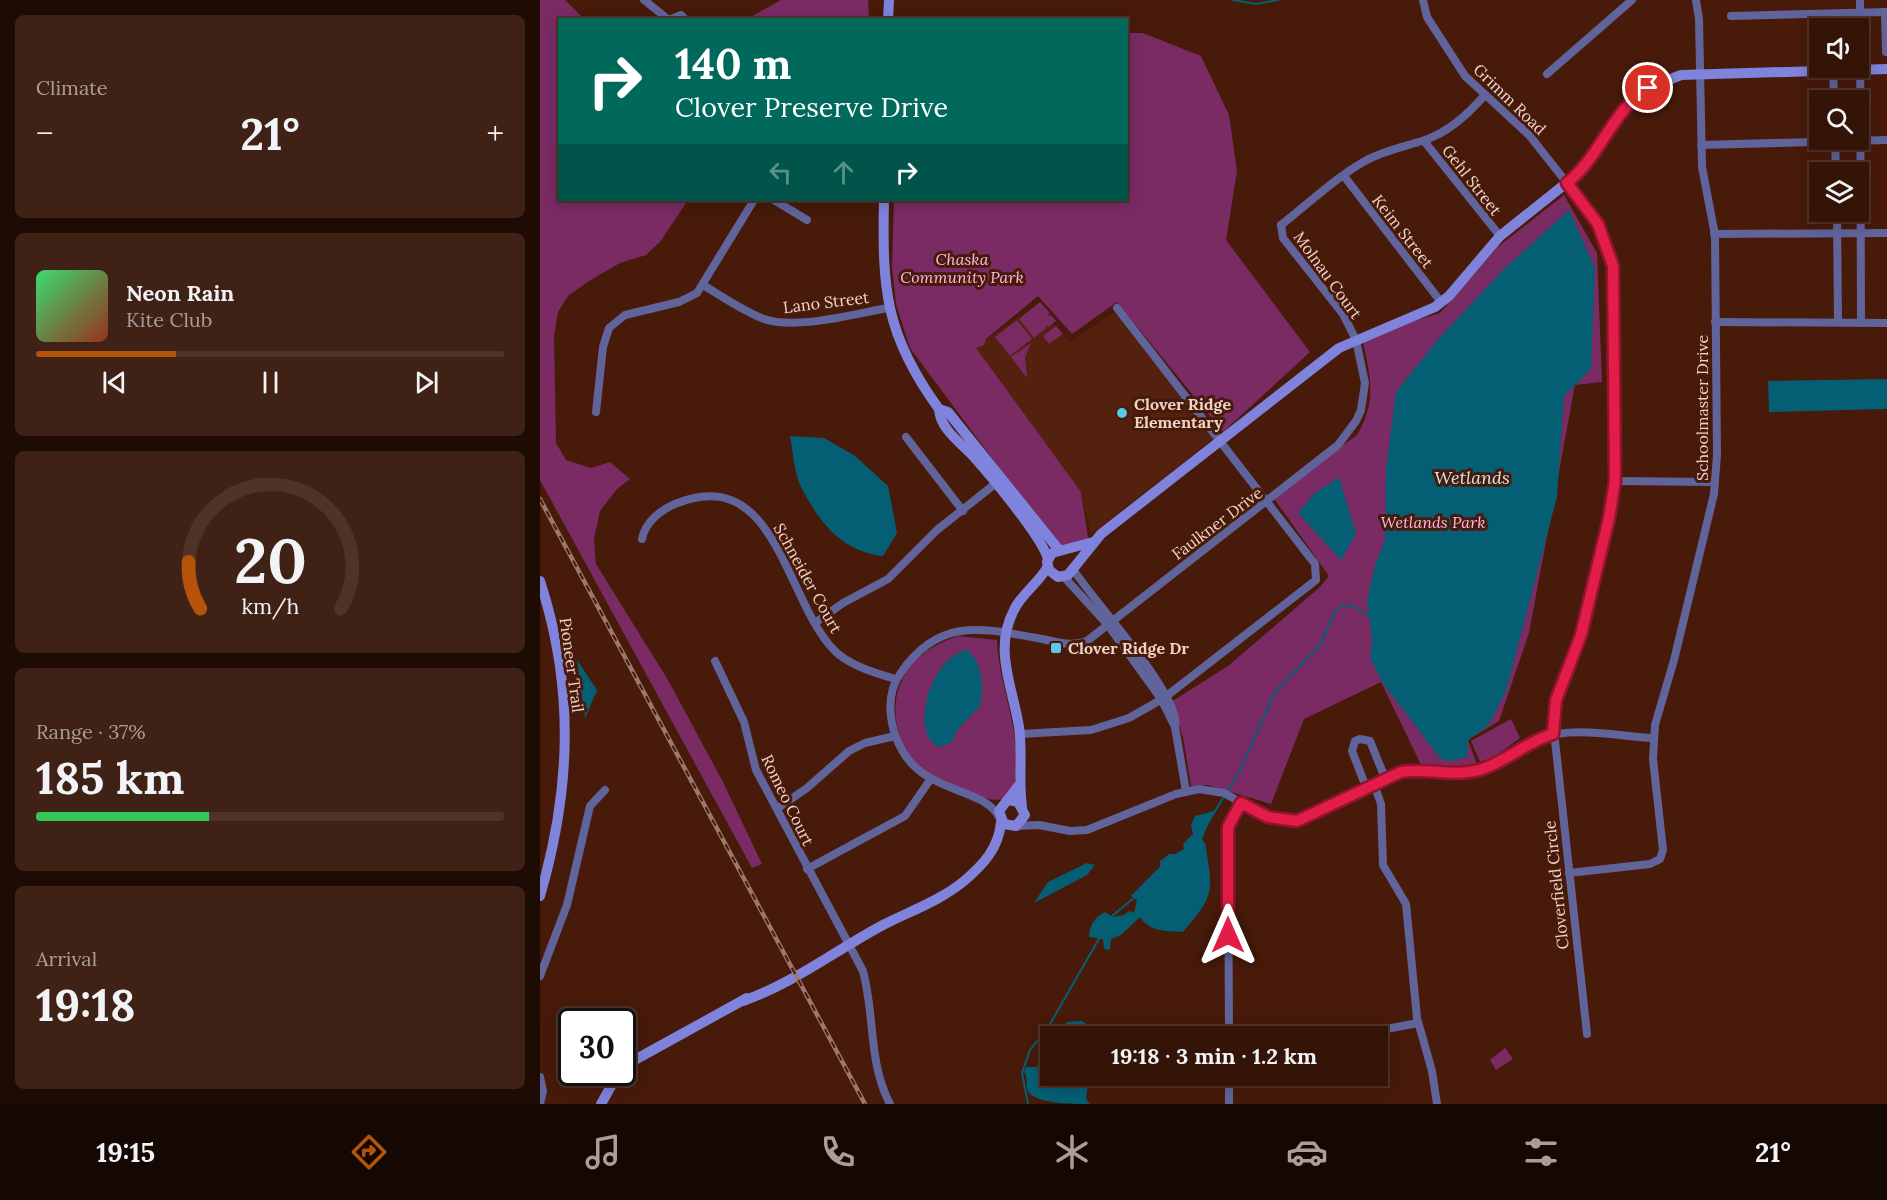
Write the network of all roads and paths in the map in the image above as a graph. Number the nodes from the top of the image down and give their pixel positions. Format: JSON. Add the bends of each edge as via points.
{"nodes":[{"id":1,"x":644,"y":0,"type":"edge"},
{"id":2,"x":889,"y":0,"type":"edge"},
{"id":3,"x":1423,"y":0,"type":"edge"},
{"id":4,"x":1632,"y":0,"type":"edge"},
{"id":5,"x":1696,"y":0,"type":"edge"},
{"id":6,"x":1860,"y":0,"type":"edge"},
{"id":7,"x":1860,"y":12,"type":"junction"},
{"id":8,"x":1886,"y":12,"type":"edge"},
{"id":9,"x":1831,"y":14,"type":"junction"},
{"id":10,"x":1731,"y":16,"type":"dead end"},
{"id":11,"x":666,"y":18,"type":"edge"},
{"id":12,"x":888,"y":18,"type":"edge"},
{"id":13,"x":1831,"y":18,"type":"edge"},
{"id":14,"x":1860,"y":18,"type":"edge"},
{"id":15,"x":1886,"y":52,"type":"edge"},
{"id":16,"x":1887,"y":69,"type":"edge"},
{"id":17,"x":1809,"y":70,"type":"edge"},
{"id":18,"x":1869,"y":70,"type":"edge"},
{"id":19,"x":1547,"y":74,"type":"dead end"},
{"id":20,"x":1700,"y":74,"type":"junction"},
{"id":21,"x":1485,"y":95,"type":"junction"},
{"id":22,"x":1887,"y":140,"type":"edge"},
{"id":23,"x":1424,"y":141,"type":"junction"},
{"id":24,"x":1809,"y":141,"type":"edge"},
{"id":25,"x":1869,"y":141,"type":"edge"},
{"id":26,"x":1701,"y":145,"type":"junction"},
{"id":27,"x":1859,"y":150,"type":"edge"},
{"id":28,"x":1344,"y":176,"type":"junction"},
{"id":29,"x":1567,"y":183,"type":"junction"},
{"id":30,"x":753,"y":201,"type":"edge"},
{"id":31,"x":776,"y":201,"type":"edge"},
{"id":32,"x":884,"y":201,"type":"edge"},
{"id":33,"x":807,"y":220,"type":"dead end"},
{"id":34,"x":1837,"y":222,"type":"edge"},
{"id":35,"x":1837,"y":233,"type":"junction"},
{"id":36,"x":1861,"y":233,"type":"junction"},
{"id":37,"x":1887,"y":233,"type":"edge"},
{"id":38,"x":1714,"y":234,"type":"junction"},
{"id":39,"x":1500,"y":236,"type":"junction"},
{"id":40,"x":703,"y":285,"type":"junction"},
{"id":41,"x":1441,"y":302,"type":"junction"},
{"id":42,"x":888,"y":308,"type":"junction"},
{"id":43,"x":1117,"y":308,"type":"dead end"},
{"id":44,"x":1715,"y":322,"type":"junction"},
{"id":45,"x":1838,"y":322,"type":"junction"},
{"id":46,"x":1887,"y":322,"type":"edge"},
{"id":47,"x":1861,"y":323,"type":"junction"},
{"id":48,"x":1356,"y":340,"type":"junction"},
{"id":49,"x":596,"y":412,"type":"dead end"},
{"id":50,"x":906,"y":437,"type":"dead end"},
{"id":51,"x":1221,"y":441,"type":"junction"},
{"id":52,"x":1615,"y":481,"type":"junction"},
{"id":53,"x":998,"y":482,"type":"junction"},
{"id":54,"x":1715,"y":482,"type":"junction"},
{"id":55,"x":1266,"y":502,"type":"junction"},
{"id":56,"x":963,"y":511,"type":"junction"},
{"id":57,"x":642,"y":539,"type":"dead end"},
{"id":58,"x":1092,"y":542,"type":"junction"},
{"id":59,"x":1062,"y":550,"type":"junction"},
{"id":60,"x":1048,"y":562,"type":"junction"},
{"id":61,"x":1067,"y":572,"type":"junction"},
{"id":62,"x":540,"y":582,"type":"edge"},
{"id":63,"x":1037,"y":584,"type":"junction"},
{"id":64,"x":815,"y":623,"type":"junction"},
{"id":65,"x":1109,"y":623,"type":"junction"},
{"id":66,"x":1006,"y":633,"type":"junction"},
{"id":67,"x":715,"y":661,"type":"dead end"},
{"id":68,"x":896,"y":679,"type":"junction"},
{"id":69,"x":1164,"y":697,"type":"junction"},
{"id":70,"x":1020,"y":734,"type":"junction"},
{"id":71,"x":1553,"y":734,"type":"junction"},
{"id":72,"x":895,"y":736,"type":"junction"},
{"id":73,"x":1653,"y":738,"type":"junction"},
{"id":74,"x":1385,"y":778,"type":"junction"},
{"id":75,"x":930,"y":780,"type":"junction"},
{"id":76,"x":1020,"y":782,"type":"junction"},
{"id":77,"x":1370,"y":786,"type":"junction"},
{"id":78,"x":605,"y":790,"type":"dead end"},
{"id":79,"x":1186,"y":791,"type":"junction"},
{"id":80,"x":1007,"y":801,"type":"junction"},
{"id":81,"x":984,"y":802,"type":"junction"},
{"id":82,"x":1241,"y":803,"type":"junction"},
{"id":83,"x":778,"y":808,"type":"junction"},
{"id":84,"x":1023,"y":809,"type":"junction"},
{"id":85,"x":1000,"y":819,"type":"junction"},
{"id":86,"x":1039,"y":825,"type":"junction"},
{"id":87,"x":1014,"y":826,"type":"junction"},
{"id":88,"x":997,"y":842,"type":"junction"},
{"id":89,"x":807,"y":869,"type":"junction"},
{"id":90,"x":1569,"y":873,"type":"junction"},
{"id":91,"x":540,"y":896,"type":"edge"},
{"id":92,"x":850,"y":945,"type":"junction"},
{"id":93,"x":540,"y":976,"type":"edge"},
{"id":94,"x":1418,"y":1023,"type":"junction"},
{"id":95,"x":1229,"y":1026,"type":"edge"},
{"id":96,"x":1388,"y":1029,"type":"edge"},
{"id":97,"x":1587,"y":1034,"type":"dead end"},
{"id":98,"x":636,"y":1060,"type":"edge"},
{"id":99,"x":540,"y":1077,"type":"edge"},
{"id":100,"x":612,"y":1086,"type":"edge"},
{"id":101,"x":1229,"y":1086,"type":"edge"},
{"id":102,"x":540,"y":1104,"type":"edge"},
{"id":103,"x":601,"y":1104,"type":"edge"},
{"id":104,"x":890,"y":1104,"type":"edge"},
{"id":105,"x":1229,"y":1104,"type":"edge"},
{"id":106,"x":1437,"y":1104,"type":"edge"}],
"edges":[{"from":1,"to":11,"type":"street"},
{"from":2,"to":12,"type":"street"},
{"from":3,"to":21,"type":"street","name":"Grimm Road","via":[[1427,16],[1460,69]]},
{"from":4,"to":19,"type":"street"},
{"from":5,"to":20,"type":"street","name":"Schoolmaster Drive"},
{"from":6,"to":7,"type":"street"},
{"from":7,"to":8,"type":"street"},
{"from":7,"to":9,"type":"street"},
{"from":7,"to":14,"type":"street"},
{"from":8,"to":15,"type":"street"},
{"from":9,"to":10,"type":"street"},
{"from":9,"to":13,"type":"street"},
{"from":16,"to":18,"type":"street"},
{"from":17,"to":20,"type":"street"},
{"from":20,"to":26,"type":"street","name":"Schoolmaster Drive"},
{"from":20,"to":29,"type":"street","via":[[1668,78],[1638,95],[1618,116],[1590,162]]},
{"from":21,"to":23,"type":"street","via":[[1457,123]]},
{"from":21,"to":29,"type":"street","name":"Grimm Road","via":[[1529,135]]},
{"from":22,"to":25,"type":"street"},
{"from":23,"to":28,"type":"street","via":[[1377,155]]},
{"from":23,"to":39,"type":"street","name":"Gehl Street"},
{"from":24,"to":26,"type":"street"},
{"from":26,"to":38,"type":"street","name":"Schoolmaster Drive"},
{"from":27,"to":36,"type":"street"},
{"from":28,"to":41,"type":"street","name":"Keim Street"},
{"from":28,"to":48,"type":"street","name":"Molnau Court","via":[[1277,224],[1283,238],[1343,314]]},
{"from":29,"to":39,"type":"street"},
{"from":29,"to":52,"type":"street","name":"Grimm Road","via":[[1598,224],[1613,266]]},
{"from":30,"to":40,"type":"street"},
{"from":31,"to":33,"type":"street"},
{"from":32,"to":42,"type":"street","via":[[883,267]]},
{"from":34,"to":35,"type":"street"},
{"from":35,"to":36,"type":"street"},
{"from":35,"to":38,"type":"street"},
{"from":35,"to":45,"type":"street"},
{"from":36,"to":37,"type":"street"},
{"from":36,"to":47,"type":"street"},
{"from":38,"to":44,"type":"street","name":"Schoolmaster Drive"},
{"from":39,"to":41,"type":"street","via":[[1475,269]]},
{"from":40,"to":42,"type":"street","name":"Lano Street","via":[[755,315],[777,322],[803,322]]},
{"from":40,"to":49,"type":"street","via":[[689,299],[625,315],[609,328],[603,347]]},
{"from":41,"to":48,"type":"street"},
{"from":42,"to":53,"type":"street","via":[[906,358],[939,409],[948,412]]},
{"from":43,"to":51,"type":"street"},
{"from":44,"to":45,"type":"street"},
{"from":44,"to":54,"type":"street","name":"Schoolmaster Drive"},
{"from":45,"to":47,"type":"street"},
{"from":46,"to":47,"type":"street"},
{"from":48,"to":51,"type":"street","via":[[1308,371]]},
{"from":48,"to":55,"type":"street","name":"Faulkner Drive","via":[[1365,383],[1356,421],[1338,445]]},
{"from":50,"to":56,"type":"street"},
{"from":51,"to":55,"type":"street"},
{"from":51,"to":58,"type":"street"},
{"from":52,"to":54,"type":"street"},
{"from":52,"to":71,"type":"street","name":"Cloverfield Circle","via":[[1581,635],[1556,700]]},
{"from":53,"to":56,"type":"street"},
{"from":53,"to":59,"type":"street"},
{"from":53,"to":60,"type":"street","via":[[1039,541]]},
{"from":54,"to":73,"type":"street","name":"Schoolmaster Drive"},
{"from":55,"to":65,"type":"street","name":"Faulkner Drive"},
{"from":55,"to":69,"type":"street","via":[[1316,564],[1316,580]]},
{"from":56,"to":64,"type":"street","via":[[928,538],[888,579]]},
{"from":57,"to":64,"type":"street","name":"Schneider Court","via":[[652,519],[683,501],[714,496],[742,504],[772,538]]},
{"from":58,"to":59,"type":"street"},
{"from":58,"to":61,"type":"street"},
{"from":59,"to":60,"type":"street"},
{"from":59,"to":61,"type":"street","via":[[1072,556]]},
{"from":60,"to":61,"type":"street","via":[[1051,573]]},
{"from":60,"to":63,"type":"street"},
{"from":61,"to":63,"type":"street"},
{"from":61,"to":65,"type":"street"},
{"from":62,"to":91,"type":"street","name":"Pioneer Trail","via":[[560,663],[566,759],[561,814]]},
{"from":63,"to":66,"type":"street","via":[[1013,610]]},
{"from":64,"to":68,"type":"street","name":"Schneider Court","via":[[843,658]]},
{"from":65,"to":66,"type":"street","name":"Faulkner Drive","via":[[1091,639],[1075,645]]},
{"from":65,"to":69,"type":"street"},
{"from":66,"to":68,"type":"street","via":[[984,629],[949,633],[920,649]]},
{"from":66,"to":70,"type":"street","via":[[1005,668]]},
{"from":67,"to":83,"type":"street","name":"Romeo Court","via":[[744,722],[752,760]]},
{"from":68,"to":72,"type":"street","via":[[891,706]]},
{"from":69,"to":70,"type":"street","via":[[1129,718],[1091,730]]},
{"from":69,"to":79,"type":"street","via":[[1175,727]]},
{"from":70,"to":76,"type":"street"},
{"from":71,"to":73,"type":"street"},
{"from":71,"to":74,"type":"street","via":[[1531,741],[1479,770],[1454,774],[1413,770]]},
{"from":71,"to":90,"type":"street","name":"Cloverfield Circle"},
{"from":72,"to":75,"type":"street","via":[[909,762]]},
{"from":72,"to":83,"type":"street","via":[[865,743],[849,752]]},
{"from":73,"to":90,"type":"street","name":"Schoolmaster Drive","via":[[1663,850],[1660,859],[1650,864]]},
{"from":74,"to":77,"type":"street"},
{"from":74,"to":77,"type":"street","via":[[1370,741],[1355,741],[1352,751]]},
{"from":75,"to":81,"type":"street"},
{"from":75,"to":89,"type":"street","via":[[905,816]]},
{"from":76,"to":80,"type":"street"},
{"from":76,"to":84,"type":"street"},
{"from":77,"to":82,"type":"street","via":[[1297,821],[1268,817]]},
{"from":77,"to":94,"type":"street","via":[[1381,804],[1383,865],[1406,904]]},
{"from":78,"to":93,"type":"street","via":[[590,806],[567,904]]},
{"from":79,"to":82,"type":"street","via":[[1224,793]]},
{"from":79,"to":86,"type":"street","via":[[1087,830],[1054,830]]},
{"from":80,"to":81,"type":"street"},
{"from":80,"to":84,"type":"street"},
{"from":80,"to":85,"type":"street","via":[[999,811]]},
{"from":81,"to":85,"type":"street"},
{"from":82,"to":95,"type":"street","via":[[1229,821],[1228,833]]},
{"from":83,"to":89,"type":"street","name":"Romeo Court"},
{"from":84,"to":86,"type":"street"},
{"from":84,"to":87,"type":"street","via":[[1024,819]]},
{"from":85,"to":87,"type":"street"},
{"from":85,"to":88,"type":"street"},
{"from":86,"to":87,"type":"street"},
{"from":87,"to":88,"type":"street"},
{"from":88,"to":92,"type":"street","via":[[985,861],[963,882]]},
{"from":89,"to":92,"type":"street","name":"Romeo Court"},
{"from":90,"to":97,"type":"street","name":"Cloverfield Circle"},
{"from":92,"to":98,"type":"street"},
{"from":92,"to":104,"type":"street","name":"Romeo Court","via":[[870,995],[874,1060]]},
{"from":94,"to":96,"type":"street"},
{"from":94,"to":106,"type":"street"},
{"from":99,"to":102,"type":"street"},
{"from":100,"to":103,"type":"street"},
{"from":101,"to":105,"type":"street"}]}
